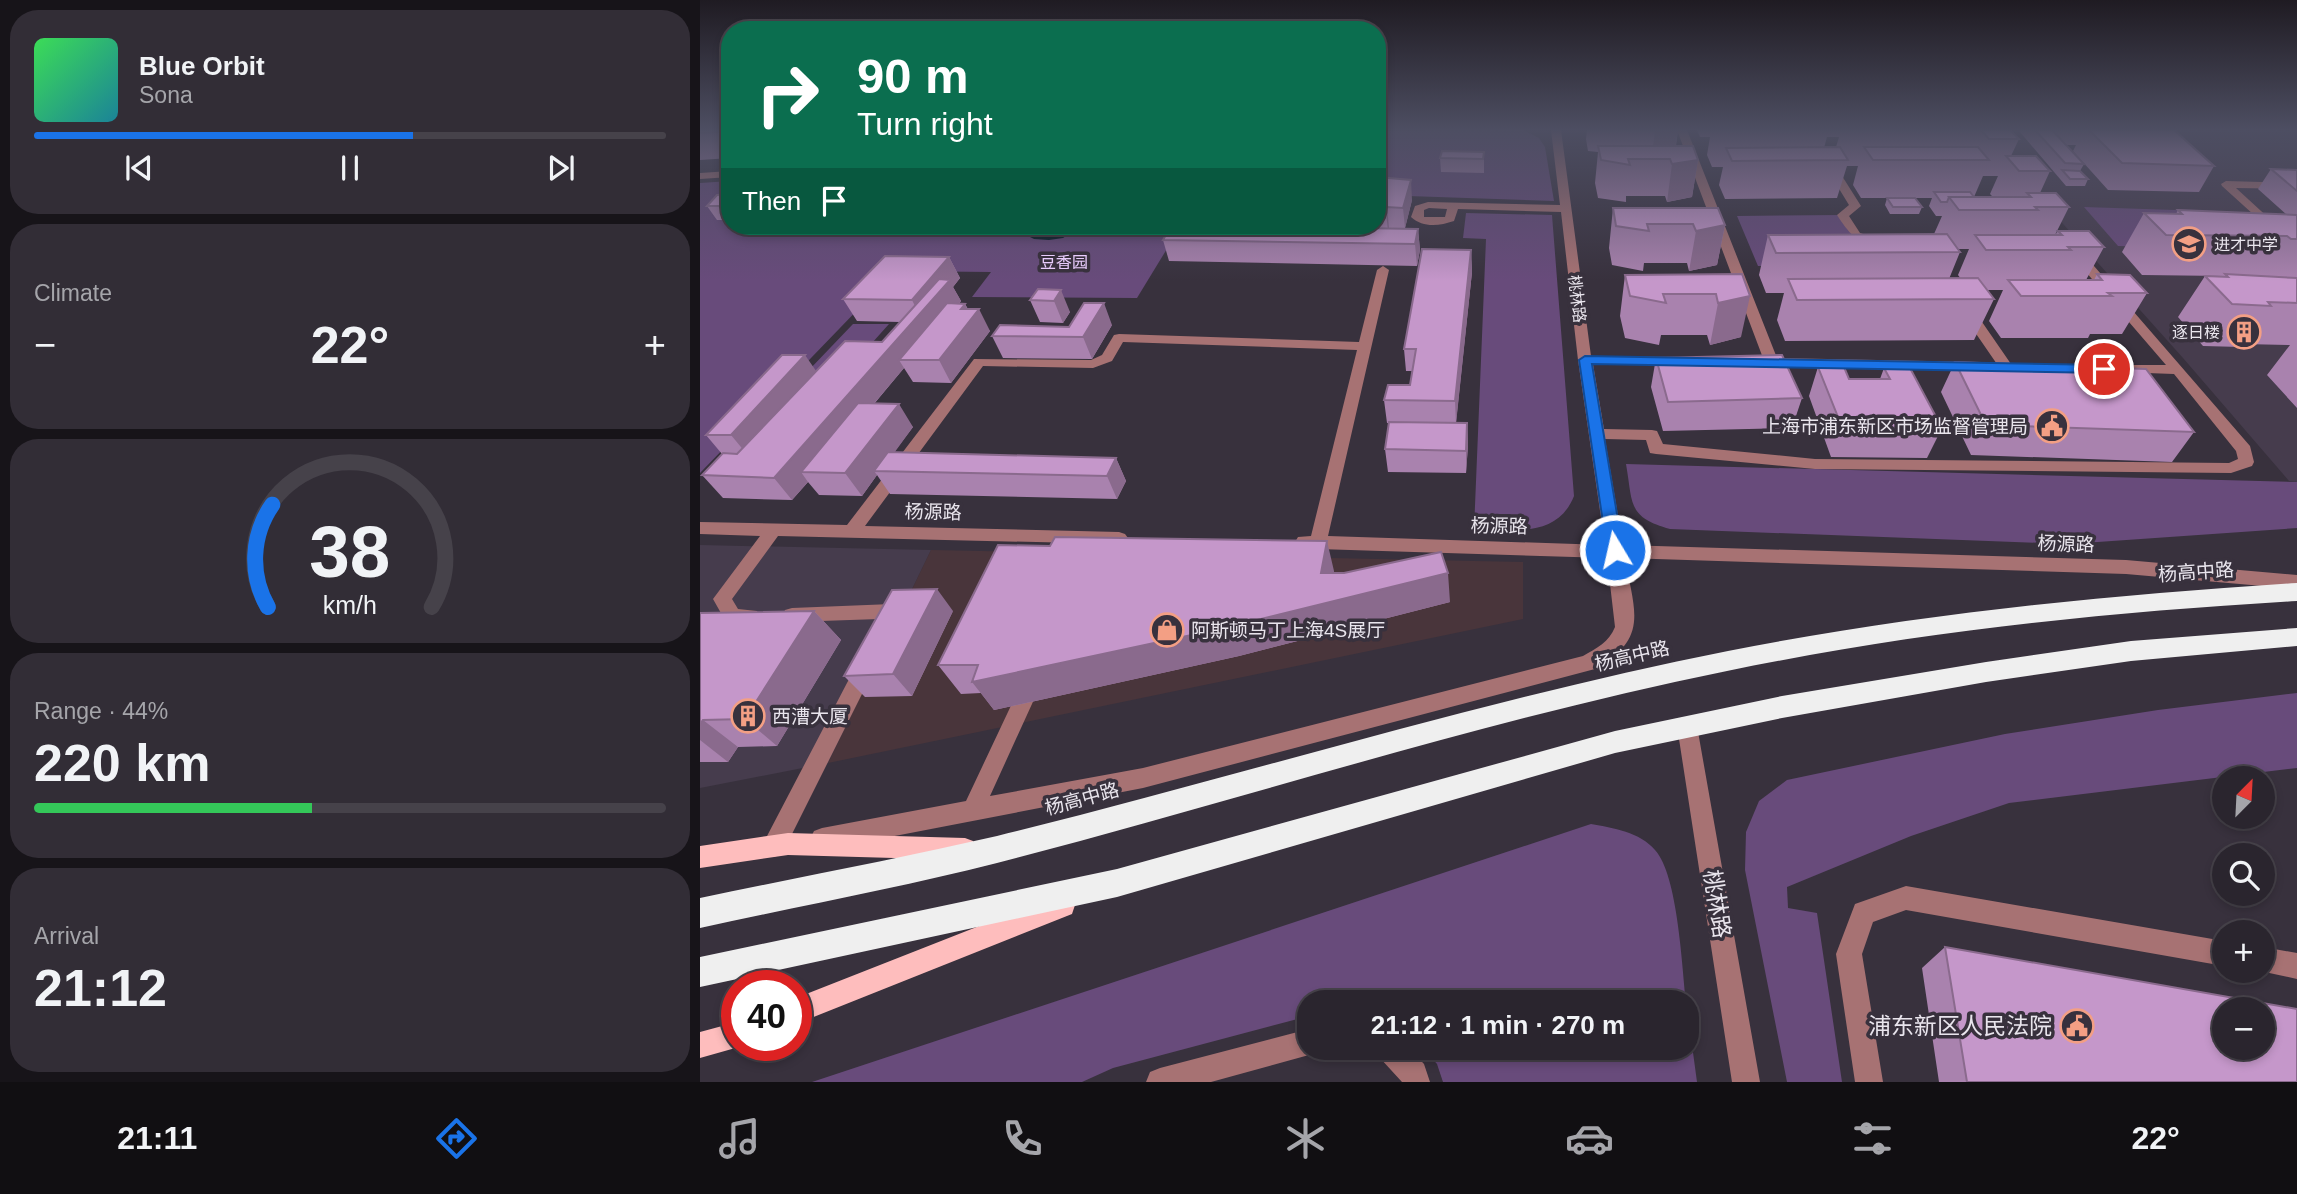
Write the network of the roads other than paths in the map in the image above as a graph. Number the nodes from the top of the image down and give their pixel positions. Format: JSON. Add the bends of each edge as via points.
{"nodes":[{"id":1,"x":1562,"y":180,"type":"edge"},
{"id":2,"x":1702,"y":180,"type":"edge"},
{"id":3,"x":1839,"y":180,"type":"edge"},
{"id":4,"x":2297,"y":186,"type":"edge"},
{"id":5,"x":1453,"y":206,"type":"dead end"},
{"id":6,"x":1566,"y":209,"type":"junction"},
{"id":7,"x":2068,"y":243,"type":"edge"},
{"id":8,"x":1890,"y":248,"type":"edge"},
{"id":9,"x":2297,"y":250,"type":"edge"},
{"id":10,"x":2073,"y":264,"type":"edge"},
{"id":11,"x":2087,"y":264,"type":"junction"},
{"id":12,"x":1382,"y":271,"type":"dead end"},
{"id":13,"x":1959,"y":299,"type":"edge"},
{"id":14,"x":1365,"y":346,"type":"junction"},
{"id":15,"x":1585,"y":360,"type":"junction"},
{"id":16,"x":1692,"y":361,"type":"edge"},
{"id":17,"x":1746,"y":362,"type":"edge"},
{"id":18,"x":1772,"y":362,"type":"junction"},
{"id":19,"x":2110,"y":369,"type":"edge"},
{"id":20,"x":2178,"y":370,"type":"junction"},
{"id":21,"x":1597,"y":434,"type":"junction"},
{"id":22,"x":700,"y":528,"type":"edge"},
{"id":23,"x":774,"y":529,"type":"junction"},
{"id":24,"x":852,"y":531,"type":"junction"},
{"id":25,"x":1137,"y":538,"type":"edge"},
{"id":26,"x":1283,"y":542,"type":"edge"},
{"id":27,"x":1318,"y":543,"type":"junction"},
{"id":28,"x":1615,"y":550,"type":"junction"},
{"id":29,"x":2297,"y":582,"type":"edge"},
{"id":30,"x":2297,"y":592,"type":"edge"},
{"id":31,"x":2297,"y":638,"type":"edge"},
{"id":32,"x":1043,"y":659,"type":"edge"},
{"id":33,"x":1687,"y":726,"type":"junction"},
{"id":34,"x":972,"y":812,"type":"junction"},
{"id":35,"x":781,"y":845,"type":"junction"},
{"id":36,"x":993,"y":850,"type":"junction"},
{"id":37,"x":700,"y":857,"type":"edge"},
{"id":38,"x":1117,"y":883,"type":"junction"},
{"id":39,"x":700,"y":913,"type":"edge"},
{"id":40,"x":2212,"y":952,"type":"edge"},
{"id":41,"x":2275,"y":962,"type":"edge"},
{"id":42,"x":2297,"y":966,"type":"edge"},
{"id":43,"x":700,"y":972,"type":"edge"},
{"id":44,"x":812,"y":1005,"type":"edge"},
{"id":45,"x":721,"y":1039,"type":"edge"},
{"id":46,"x":700,"y":1045,"type":"edge"},
{"id":47,"x":1297,"y":1045,"type":"edge"},
{"id":48,"x":1401,"y":1060,"type":"edge"},
{"id":49,"x":1160,"y":1082,"type":"edge"},
{"id":50,"x":1416,"y":1082,"type":"edge"},
{"id":51,"x":1746,"y":1082,"type":"edge"},
{"id":52,"x":1869,"y":1082,"type":"edge"}],
"edges":[{"from":1,"to":6,"type":"street","name":"桃林路"},
{"from":2,"to":18,"type":"street"},
{"from":3,"to":8,"type":"street","via":[[1855,206],[1843,215],[1856,235]]},
{"from":4,"to":9,"type":"street","via":[[2227,184]]},
{"from":5,"to":6,"type":"street"},
{"from":6,"to":15,"type":"street","name":"桃林路"},
{"from":7,"to":11,"type":"street"},
{"from":10,"to":11,"type":"street"},
{"from":11,"to":20,"type":"street"},
{"from":12,"to":14,"type":"street"},
{"from":13,"to":18,"type":"street","via":[[2012,367]]},
{"from":14,"to":24,"type":"street","via":[[1119,338],[1107,358],[1093,364],[979,362]]},
{"from":14,"to":27,"type":"street"},
{"from":15,"to":16,"type":"street"},
{"from":15,"to":21,"type":"street","name":"桃林路"},
{"from":17,"to":18,"type":"street"},
{"from":19,"to":20,"type":"street"},
{"from":20,"to":21,"type":"street","via":[[2244,450],[2246,462],[2231,468],[1815,464],[1656,449],[1652,435]]},
{"from":21,"to":28,"type":"street","name":"桃林路"},
{"from":22,"to":23,"type":"street","name":"杨源路"},
{"from":23,"to":24,"type":"street","name":"杨源路"},
{"from":23,"to":35,"type":"street","via":[[722,599],[733,617],[892,611]]},
{"from":24,"to":25,"type":"street","name":"杨源路"},
{"from":26,"to":27,"type":"street","name":"杨源路"},
{"from":27,"to":28,"type":"street","name":"杨源路"},
{"from":28,"to":29,"type":"street","name":"杨源路","via":[[2126,566]]},
{"from":28,"to":34,"type":"street","name":"桃林路","via":[[1625,627],[1608,652],[1588,663],[1143,778]]},
{"from":30,"to":36,"type":"highway","name":"杨高中路","via":[[2175,599],[1937,626],[1727,661],[1526,707]]},
{"from":31,"to":33,"type":"highway","via":[[2132,651],[1986,672]]},
{"from":32,"to":34,"type":"street"},
{"from":33,"to":38,"type":"highway","via":[[1615,742]]},
{"from":33,"to":51,"type":"street","name":"桃林路"},
{"from":34,"to":35,"type":"street","name":"桃林路"},
{"from":35,"to":36,"type":"main road","name":"杨高中路"},
{"from":35,"to":37,"type":"main road","name":"杨高中路"},
{"from":36,"to":39,"type":"highway","name":"杨高中路"},
{"from":38,"to":43,"type":"highway"},
{"from":38,"to":44,"type":"main road"},
{"from":40,"to":52,"type":"street","via":[[1906,898],[1864,913],[1849,954]]},
{"from":41,"to":42,"type":"street"},
{"from":45,"to":46,"type":"main road"},
{"from":47,"to":49,"type":"street"},
{"from":48,"to":50,"type":"street"}]}
